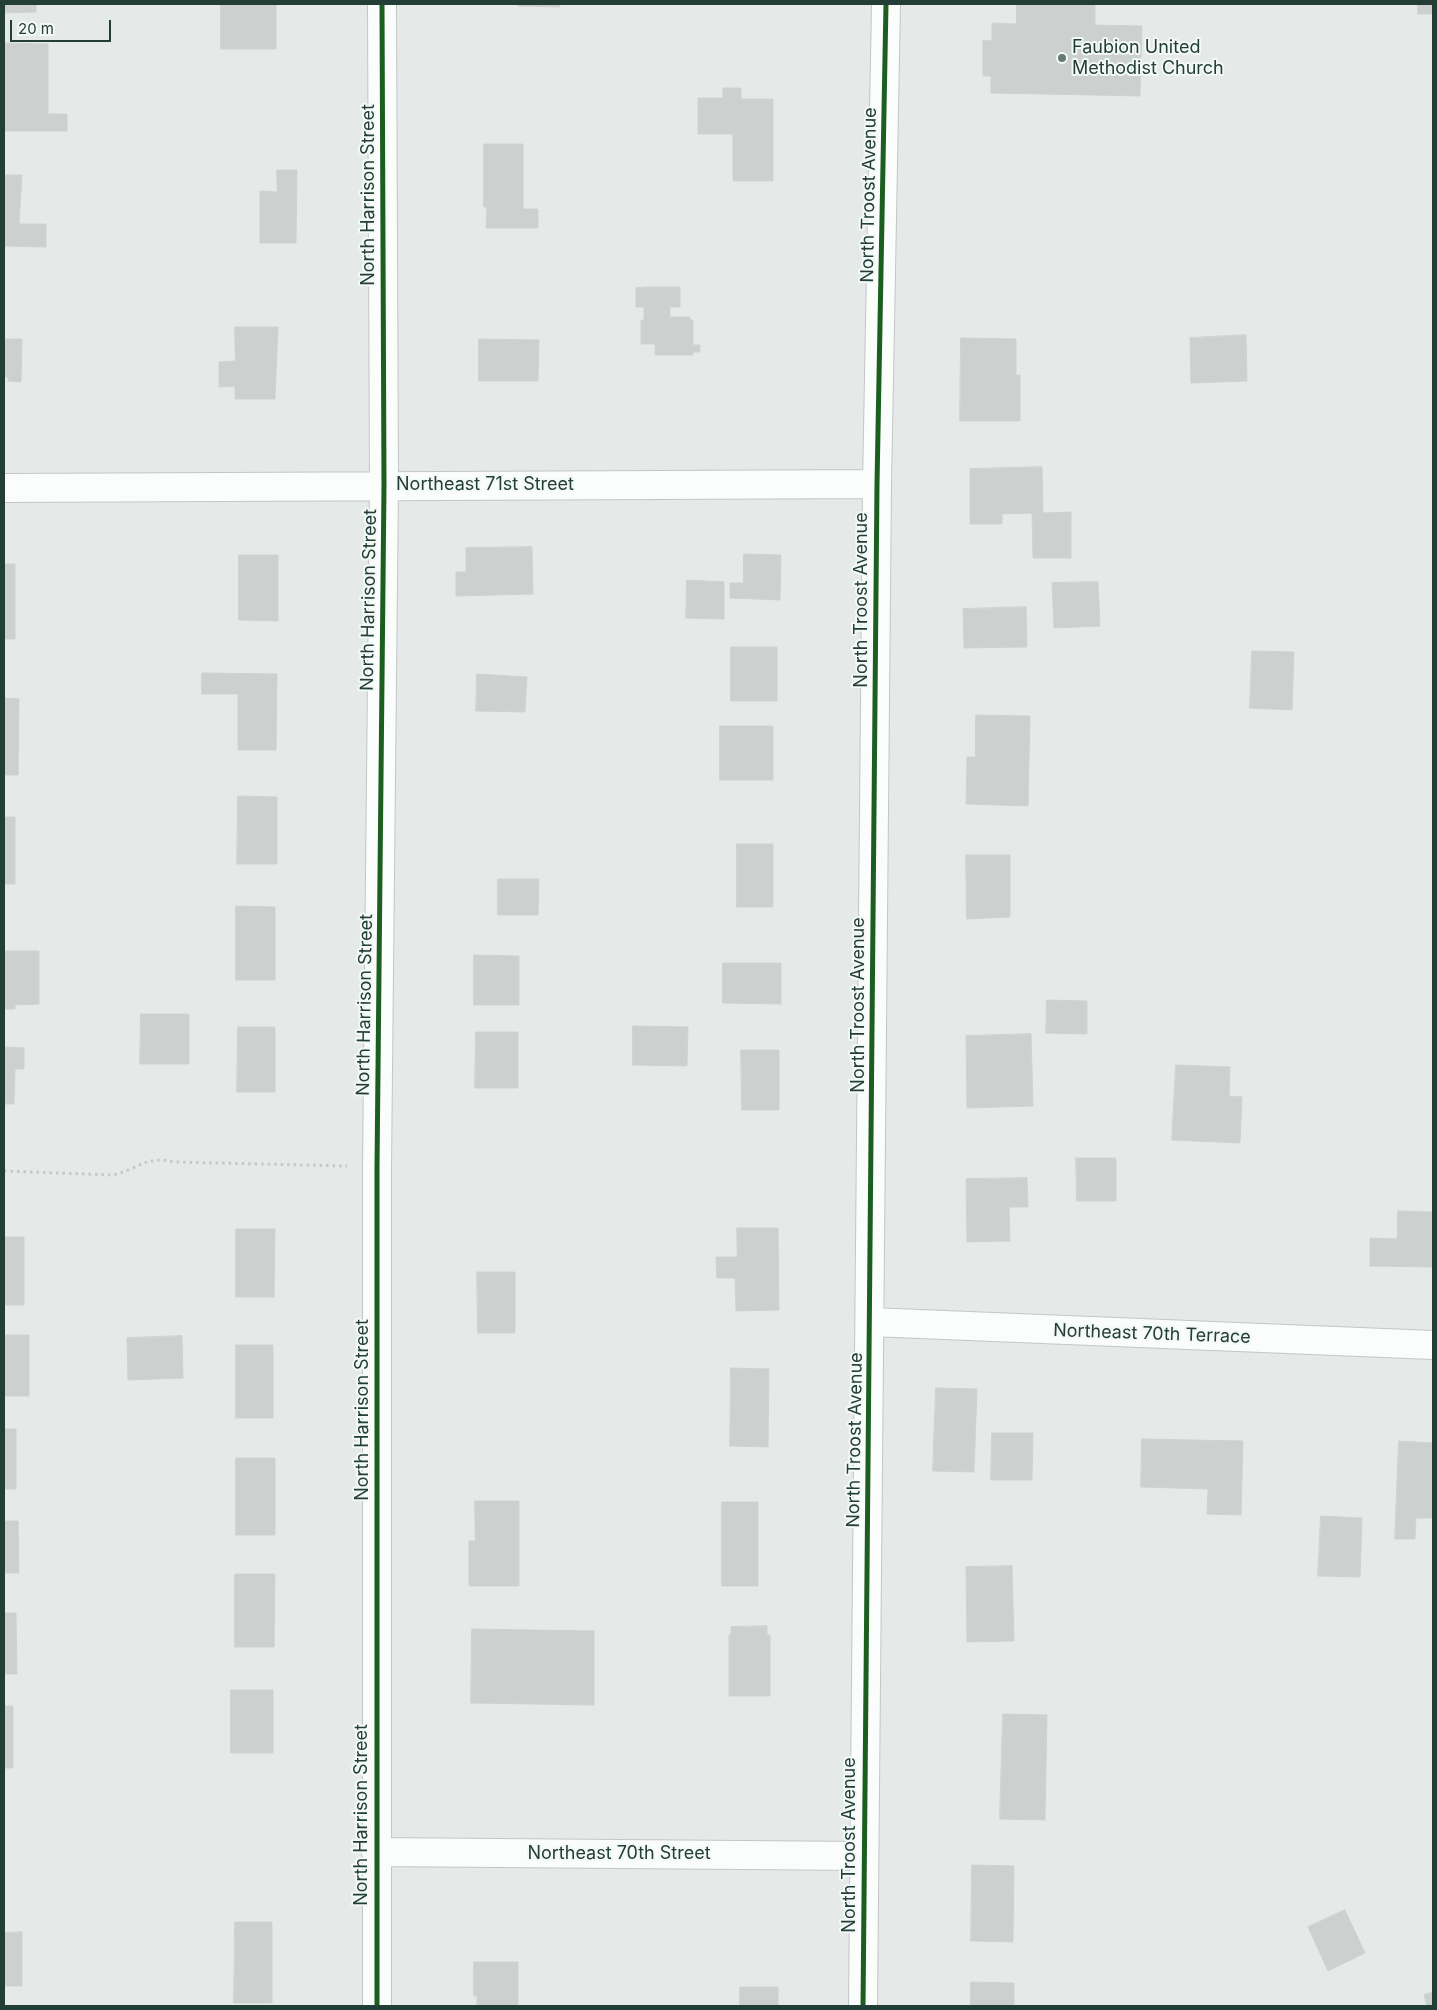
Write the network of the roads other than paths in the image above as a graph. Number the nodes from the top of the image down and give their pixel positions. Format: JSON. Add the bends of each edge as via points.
{"nodes":[{"id":1,"x":382,"y":4,"type":"edge"},
{"id":2,"x":886,"y":4,"type":"edge"},
{"id":3,"x":877,"y":484,"type":"junction"},
{"id":4,"x":384,"y":485,"type":"junction"},
{"id":5,"x":4,"y":488,"type":"edge"},
{"id":6,"x":871,"y":1322,"type":"junction"},
{"id":7,"x":1433,"y":1345,"type":"edge"},
{"id":8,"x":376,"y":1852,"type":"junction"},
{"id":9,"x":863,"y":1856,"type":"junction"},
{"id":10,"x":377,"y":2006,"type":"edge"},
{"id":11,"x":863,"y":2006,"type":"edge"}],
"edges":[{"from":1,"to":4,"type":"street","name":"North Harrison Street"},
{"from":2,"to":3,"type":"street","name":"North Troost Avenue"},
{"from":3,"to":4,"type":"street","name":"Northeast 71st Street"},
{"from":3,"to":6,"type":"street","name":"North Troost Avenue"},
{"from":4,"to":5,"type":"street","name":"Northeast 71st Street"},
{"from":4,"to":8,"type":"street","name":"North Harrison Street","via":[[377,1167]]},
{"from":6,"to":7,"type":"street","name":"Northeast 70th Terrace"},
{"from":6,"to":9,"type":"street","name":"North Troost Avenue"},
{"from":8,"to":9,"type":"street","name":"Northeast 70th Street"},
{"from":8,"to":10,"type":"street","name":"North Harrison Street"},
{"from":9,"to":11,"type":"street","name":"North Troost Avenue"}]}
